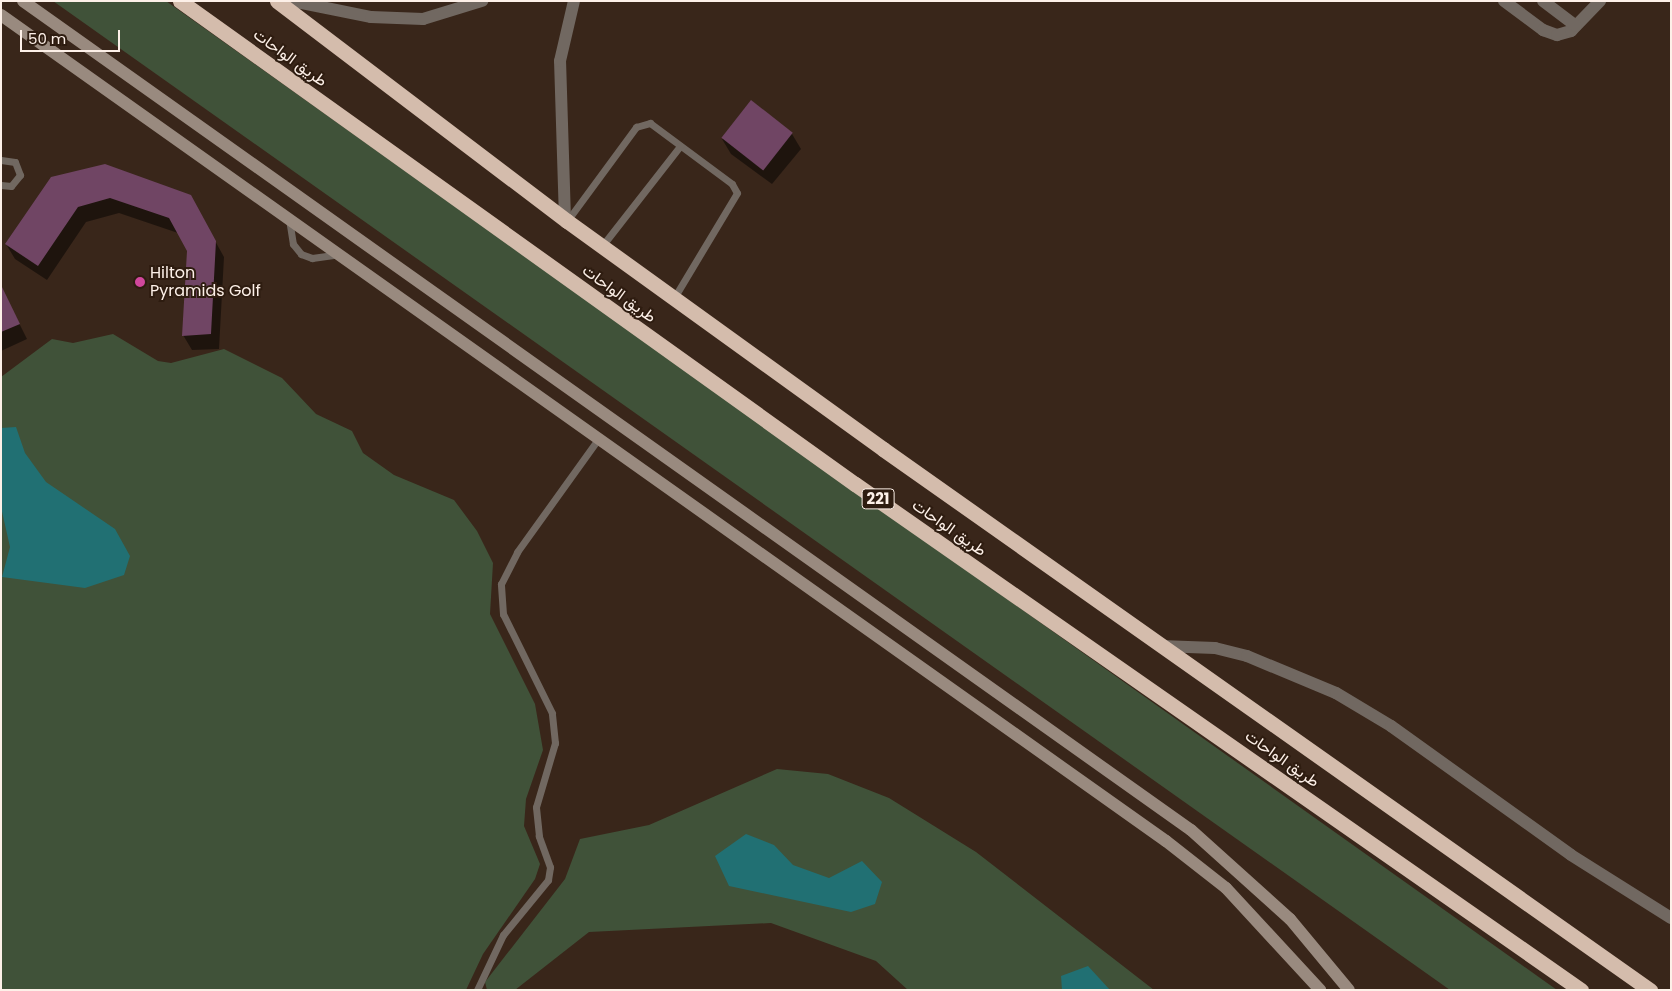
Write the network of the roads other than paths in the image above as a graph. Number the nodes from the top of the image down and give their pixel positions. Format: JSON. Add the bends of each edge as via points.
{"nodes":[{"id":1,"x":180,"y":1,"type":"edge"},
{"id":2,"x":277,"y":1,"type":"edge"},
{"id":3,"x":292,"y":1,"type":"edge"},
{"id":4,"x":482,"y":1,"type":"edge"},
{"id":5,"x":574,"y":1,"type":"edge"},
{"id":6,"x":1504,"y":1,"type":"edge"},
{"id":7,"x":1543,"y":1,"type":"edge"},
{"id":8,"x":1600,"y":1,"type":"edge"},
{"id":9,"x":27,"y":3,"type":"edge"},
{"id":10,"x":1,"y":15,"type":"edge"},
{"id":11,"x":1576,"y":26,"type":"junction"},
{"id":12,"x":680,"y":146,"type":"junction"},
{"id":13,"x":1,"y":160,"type":"edge"},
{"id":14,"x":1,"y":186,"type":"edge"},
{"id":15,"x":289,"y":219,"type":"junction"},
{"id":16,"x":566,"y":220,"type":"junction"},
{"id":17,"x":602,"y":246,"type":"junction"},
{"id":18,"x":339,"y":254,"type":"junction"},
{"id":19,"x":429,"y":292,"type":"junction"},
{"id":20,"x":674,"y":298,"type":"junction"},
{"id":21,"x":417,"y":309,"type":"junction"},
{"id":22,"x":599,"y":438,"type":"junction"},
{"id":23,"x":917,"y":636,"type":"junction"},
{"id":24,"x":1159,"y":646,"type":"junction"},
{"id":25,"x":905,"y":656,"type":"junction"},
{"id":26,"x":1671,"y":918,"type":"edge"},
{"id":27,"x":477,"y":990,"type":"edge"},
{"id":28,"x":1320,"y":990,"type":"edge"},
{"id":29,"x":1349,"y":990,"type":"edge"},
{"id":30,"x":1581,"y":990,"type":"edge"},
{"id":31,"x":1650,"y":990,"type":"edge"}],
"edges":[{"from":1,"to":30,"type":"highway","name":"طريق الواحات","number":"221","via":[[855,484]]},
{"from":2,"to":16,"type":"highway","name":"طريق الواحات","number":"221"},
{"from":3,"to":4,"type":"street","via":[[371,17],[423,19]]},
{"from":5,"to":16,"type":"street","via":[[560,61]]},
{"from":6,"to":11,"type":"street","via":[[1550,34],[1564,33]]},
{"from":7,"to":11,"type":"street"},
{"from":8,"to":11,"type":"street"},
{"from":9,"to":19,"type":"street"},
{"from":10,"to":15,"type":"street"},
{"from":12,"to":16,"type":"lane","via":[[650,123],[639,125]]},
{"from":12,"to":17,"type":"lane"},
{"from":12,"to":20,"type":"lane","via":[[732,184],[737,197]]},
{"from":13,"to":14,"type":"lane","via":[[15,162],[20,175],[11,186]]},
{"from":15,"to":18,"type":"street"},
{"from":15,"to":18,"type":"lane","via":[[293,244],[300,254],[312,258]]},
{"from":16,"to":17,"type":"highway","name":"طريق الواحات","number":"221"},
{"from":17,"to":20,"type":"highway","name":"طريق الواحات","number":"221"},
{"from":18,"to":21,"type":"street"},
{"from":19,"to":21,"type":"street"},
{"from":19,"to":23,"type":"street"},
{"from":20,"to":24,"type":"highway","name":"طريق الواحات","number":"221"},
{"from":21,"to":22,"type":"street"},
{"from":22,"to":25,"type":"street"},
{"from":22,"to":27,"type":"lane","via":[[517,552],[501,584],[503,614],[552,712],[555,743],[536,807],[539,836],[550,867],[548,880],[503,935]]},
{"from":23,"to":25,"type":"street"},
{"from":23,"to":29,"type":"street","via":[[1191,830],[1290,919]]},
{"from":24,"to":26,"type":"street","via":[[1216,648],[1247,656],[1336,693],[1390,726],[1571,855]]},
{"from":24,"to":31,"type":"highway","name":"طريق الواحات","number":"221"},
{"from":25,"to":28,"type":"street","via":[[1226,888]]}]}
